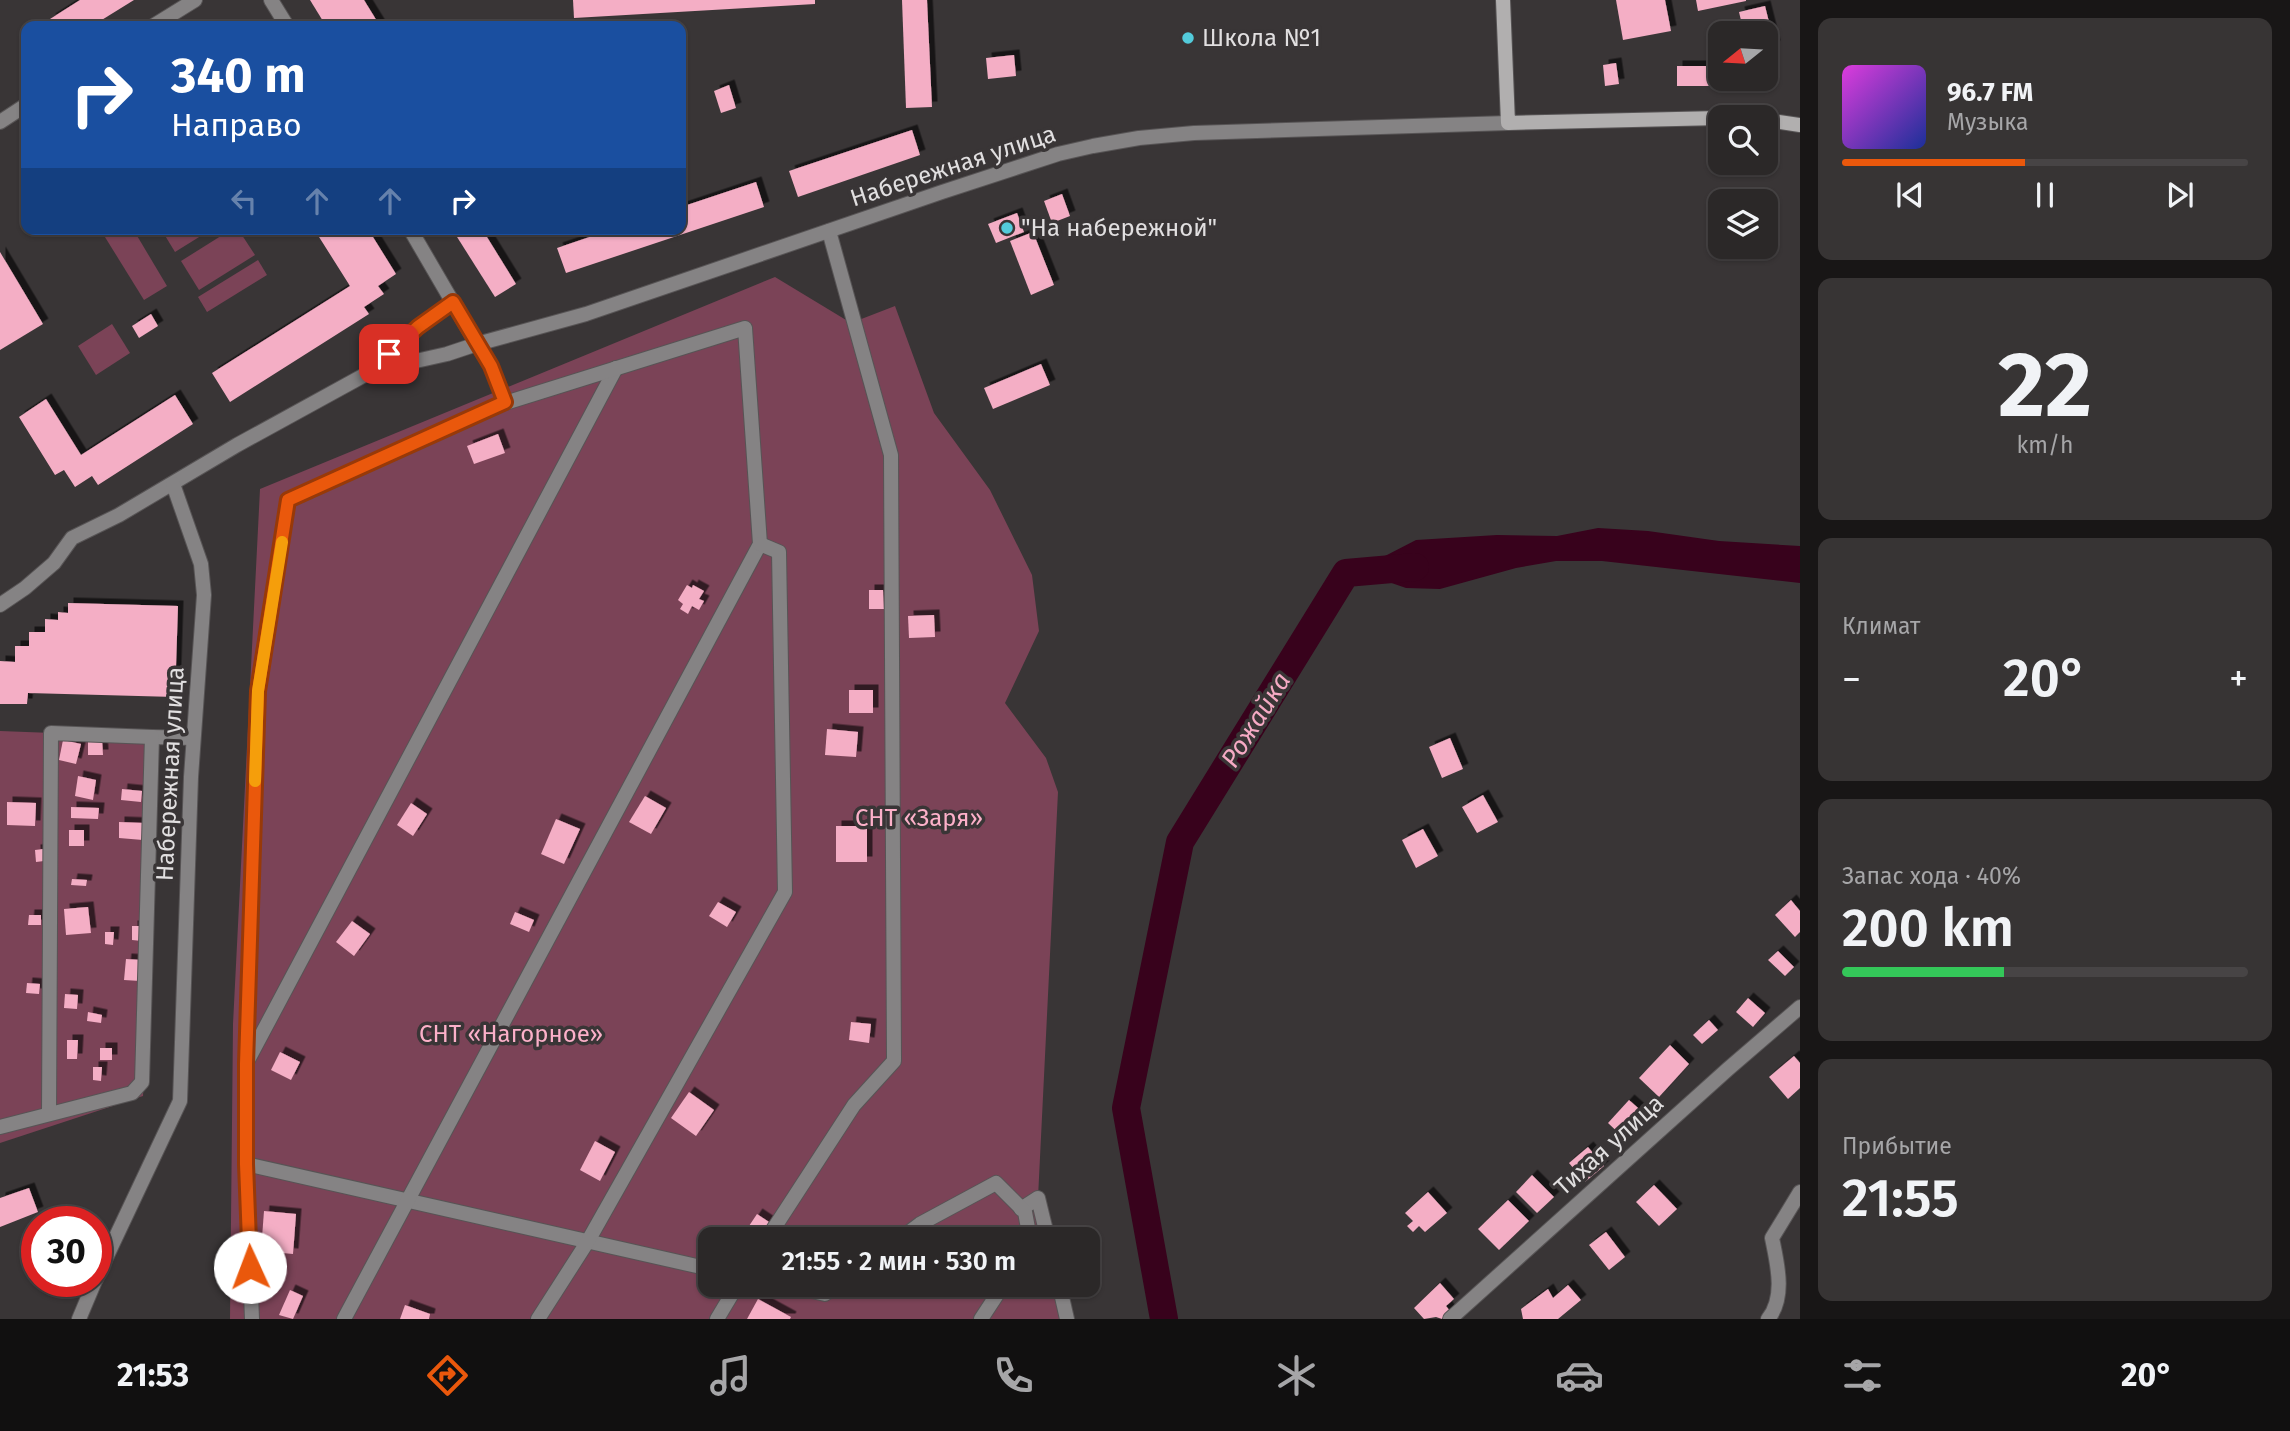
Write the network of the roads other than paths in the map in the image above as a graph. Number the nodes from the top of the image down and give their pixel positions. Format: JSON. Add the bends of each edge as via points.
{"nodes":[{"id":1,"x":195,"y":0,"type":"edge"},
{"id":2,"x":271,"y":0,"type":"edge"},
{"id":3,"x":1503,"y":0,"type":"edge"},
{"id":4,"x":161,"y":21,"type":"edge"},
{"id":5,"x":284,"y":21,"type":"edge"},
{"id":6,"x":21,"y":108,"type":"edge"},
{"id":7,"x":1708,"y":118,"type":"edge"},
{"id":8,"x":0,"y":121,"type":"edge"},
{"id":9,"x":1778,"y":122,"type":"edge"},
{"id":10,"x":1508,"y":124,"type":"junction"},
{"id":11,"x":1800,"y":125,"type":"edge"},
{"id":12,"x":829,"y":231,"type":"junction"},
{"id":13,"x":414,"y":235,"type":"edge"},
{"id":14,"x":453,"y":302,"type":"junction"},
{"id":15,"x":418,"y":327,"type":"junction"},
{"id":16,"x":477,"y":344,"type":"junction"},
{"id":17,"x":433,"y":357,"type":"junction"},
{"id":18,"x":616,"y":368,"type":"junction"},
{"id":19,"x":370,"y":372,"type":"junction"},
{"id":20,"x":505,"y":402,"type":"junction"},
{"id":21,"x":173,"y":484,"type":"junction"},
{"id":22,"x":760,"y":544,"type":"junction"},
{"id":23,"x":0,"y":605,"type":"edge"},
{"id":24,"x":152,"y":737,"type":"junction"},
{"id":25,"x":194,"y":738,"type":"junction"},
{"id":26,"x":1800,"y":1007,"type":"edge"},
{"id":27,"x":246,"y":1064,"type":"junction"},
{"id":28,"x":49,"y":1114,"type":"junction"},
{"id":29,"x":0,"y":1127,"type":"edge"},
{"id":30,"x":246,"y":1164,"type":"junction"},
{"id":31,"x":1800,"y":1192,"type":"edge"},
{"id":32,"x":407,"y":1200,"type":"junction"},
{"id":33,"x":1021,"y":1209,"type":"junction"},
{"id":34,"x":775,"y":1227,"type":"edge"},
{"id":35,"x":916,"y":1227,"type":"edge"},
{"id":36,"x":1028,"y":1227,"type":"edge"},
{"id":37,"x":1045,"y":1227,"type":"edge"},
{"id":38,"x":588,"y":1241,"type":"junction"},
{"id":39,"x":112,"y":1246,"type":"edge"},
{"id":40,"x":698,"y":1266,"type":"edge"},
{"id":41,"x":89,"y":1297,"type":"edge"},
{"id":42,"x":730,"y":1297,"type":"edge"},
{"id":43,"x":995,"y":1297,"type":"edge"},
{"id":44,"x":1062,"y":1297,"type":"edge"},
{"id":45,"x":79,"y":1319,"type":"edge"},
{"id":46,"x":252,"y":1319,"type":"edge"},
{"id":47,"x":344,"y":1319,"type":"edge"},
{"id":48,"x":538,"y":1319,"type":"edge"},
{"id":49,"x":717,"y":1319,"type":"edge"},
{"id":50,"x":981,"y":1319,"type":"edge"},
{"id":51,"x":1067,"y":1319,"type":"edge"},
{"id":52,"x":1450,"y":1319,"type":"edge"},
{"id":53,"x":1768,"y":1319,"type":"edge"}],
"edges":[{"from":1,"to":4,"type":"street"},
{"from":2,"to":5,"type":"street"},
{"from":3,"to":10,"type":"main road"},
{"from":6,"to":8,"type":"street"},
{"from":7,"to":10,"type":"main road"},
{"from":9,"to":11,"type":"main road"},
{"from":10,"to":12,"type":"street","name":"Набережная улица","via":[[1185,134],[1109,142],[1046,158]]},
{"from":12,"to":16,"type":"street","name":"Набережная улица","via":[[586,314]]},
{"from":12,"to":34,"type":"street","via":[[891,455],[894,1061],[854,1104]]},
{"from":13,"to":14,"type":"street"},
{"from":14,"to":15,"type":"street","name":"Набережная улица"},
{"from":14,"to":16,"type":"street"},
{"from":15,"to":17,"type":"street","via":[[418,345]]},
{"from":15,"to":19,"type":"street","name":"Набережная улица"},
{"from":16,"to":17,"type":"street","name":"Набережная улица"},
{"from":16,"to":20,"type":"street"},
{"from":17,"to":19,"type":"street","name":"Набережная улица"},
{"from":18,"to":20,"type":"street"},
{"from":18,"to":22,"type":"street","via":[[746,328]]},
{"from":18,"to":27,"type":"street"},
{"from":19,"to":21,"type":"street","name":"Набережная улица"},
{"from":20,"to":27,"type":"street","via":[[288,500],[258,691]]},
{"from":21,"to":23,"type":"street","via":[[72,538],[54,563]]},
{"from":21,"to":25,"type":"street","name":"Набережная улица","via":[[204,579]]},
{"from":22,"to":32,"type":"street"},
{"from":22,"to":38,"type":"street","via":[[779,552],[785,892]]},
{"from":24,"to":25,"type":"street"},
{"from":24,"to":28,"type":"street","via":[[142,1082],[132,1093]]},
{"from":24,"to":28,"type":"street","via":[[51,733]]},
{"from":25,"to":39,"type":"street","name":"Набережная улица","via":[[180,1101]]},
{"from":26,"to":52,"type":"street","name":"Тихая улица"},
{"from":27,"to":30,"type":"street"},
{"from":28,"to":29,"type":"street"},
{"from":30,"to":32,"type":"street"},
{"from":30,"to":46,"type":"street"},
{"from":31,"to":53,"type":"street","via":[[1772,1238],[1780,1280]]},
{"from":32,"to":38,"type":"street"},
{"from":32,"to":47,"type":"street"},
{"from":33,"to":35,"type":"street","via":[[996,1183]]},
{"from":33,"to":36,"type":"street"},
{"from":33,"to":37,"type":"street","via":[[1038,1198]]},
{"from":38,"to":40,"type":"street"},
{"from":38,"to":48,"type":"street"},
{"from":41,"to":45,"type":"street","name":"Набережная улица"},
{"from":42,"to":49,"type":"street"},
{"from":43,"to":50,"type":"street"},
{"from":44,"to":51,"type":"street"}]}
